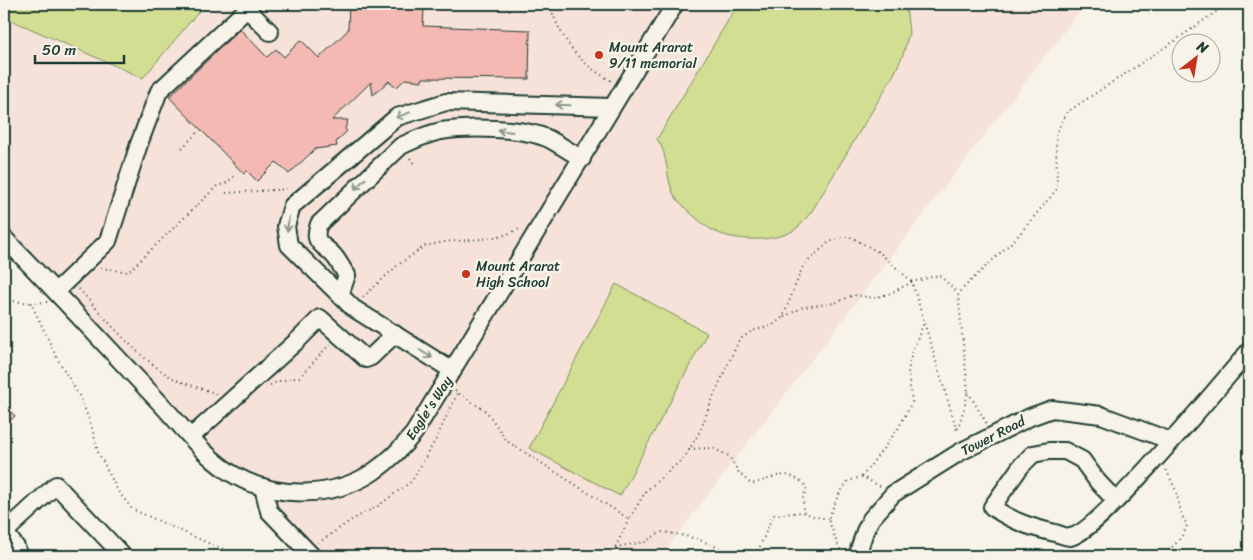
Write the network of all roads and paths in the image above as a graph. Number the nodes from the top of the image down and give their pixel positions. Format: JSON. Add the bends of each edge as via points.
{"nodes":[{"id":1,"x":549,"y":4,"type":"edge"},
{"id":2,"x":675,"y":4,"type":"edge"},
{"id":3,"x":1228,"y":4,"type":"edge"},
{"id":4,"x":270,"y":32,"type":"dead end"},
{"id":5,"x":614,"y":82,"type":"dead end"},
{"id":6,"x":612,"y":107,"type":"junction"},
{"id":7,"x":198,"y":132,"type":"dead end"},
{"id":8,"x":182,"y":148,"type":"dead end"},
{"id":9,"x":582,"y":159,"type":"junction"},
{"id":10,"x":236,"y":175,"type":"dead end"},
{"id":11,"x":290,"y":189,"type":"dead end"},
{"id":12,"x":226,"y":193,"type":"dead end"},
{"id":13,"x":522,"y":228,"type":"dead end"},
{"id":14,"x":4,"y":238,"type":"edge"},
{"id":15,"x":96,"y":268,"type":"dead end"},
{"id":16,"x":912,"y":282,"type":"junction"},
{"id":17,"x":63,"y":291,"type":"junction"},
{"id":18,"x":958,"y":293,"type":"junction"},
{"id":19,"x":340,"y":296,"type":"junction"},
{"id":20,"x":4,"y":300,"type":"edge"},
{"id":21,"x":32,"y":303,"type":"junction"},
{"id":22,"x":353,"y":308,"type":"junction"},
{"id":23,"x":783,"y":317,"type":"junction"},
{"id":24,"x":924,"y":322,"type":"junction"},
{"id":25,"x":395,"y":334,"type":"junction"},
{"id":26,"x":339,"y":335,"type":"junction"},
{"id":27,"x":1249,"y":350,"type":"edge"},
{"id":28,"x":452,"y":382,"type":"junction"},
{"id":29,"x":262,"y":388,"type":"dead end"},
{"id":30,"x":968,"y":392,"type":"junction"},
{"id":31,"x":226,"y":405,"type":"junction"},
{"id":32,"x":994,"y":435,"type":"junction"},
{"id":33,"x":192,"y":436,"type":"junction"},
{"id":34,"x":1171,"y":441,"type":"junction"},
{"id":35,"x":689,"y":449,"type":"junction"},
{"id":36,"x":1160,"y":454,"type":"junction"},
{"id":37,"x":862,"y":477,"type":"junction"},
{"id":38,"x":263,"y":487,"type":"junction"},
{"id":39,"x":892,"y":494,"type":"junction"},
{"id":40,"x":1116,"y":501,"type":"junction"},
{"id":41,"x":803,"y":512,"type":"junction"},
{"id":42,"x":629,"y":519,"type":"junction"},
{"id":43,"x":828,"y":519,"type":"junction"},
{"id":44,"x":4,"y":531,"type":"edge"},
{"id":45,"x":615,"y":547,"type":"junction"},
{"id":46,"x":309,"y":553,"type":"edge"},
{"id":47,"x":19,"y":556,"type":"edge"},
{"id":48,"x":123,"y":556,"type":"edge"},
{"id":49,"x":241,"y":556,"type":"edge"},
{"id":50,"x":611,"y":556,"type":"edge"},
{"id":51,"x":732,"y":556,"type":"edge"},
{"id":52,"x":756,"y":556,"type":"edge"},
{"id":53,"x":848,"y":556,"type":"edge"},
{"id":54,"x":857,"y":556,"type":"edge"},
{"id":55,"x":1160,"y":556,"type":"edge"}],
"edges":[{"from":1,"to":5,"type":"path","via":[[569,46],[583,62]]},
{"from":2,"to":6,"type":"street","name":"Eagle's Way"},
{"from":3,"to":18,"type":"path","via":[[1067,112],[1056,133],[1057,189],[1017,237]]},
{"from":4,"to":17,"type":"street","via":[[247,9],[159,91],[108,241]]},
{"from":6,"to":9,"type":"street","name":"Eagle's Way"},
{"from":6,"to":19,"type":"street","one_way":true,"via":[[446,102],[396,117],[292,206],[286,226],[289,245]]},
{"from":7,"to":8,"type":"path"},
{"from":9,"to":19,"type":"street","one_way":true,"via":[[548,138],[488,128],[441,131],[401,146],[319,224],[318,242],[335,257],[347,275]]},
{"from":9,"to":28,"type":"street","name":"Eagle's Way"},
{"from":10,"to":15,"type":"path","via":[[217,186],[128,272]]},
{"from":11,"to":12,"type":"path"},
{"from":13,"to":22,"type":"path","via":[[490,238],[425,246],[398,265]]},
{"from":14,"to":17,"type":"street","name":"Eagle's Way"},
{"from":16,"to":18,"type":"path","via":[[939,275]]},
{"from":16,"to":23,"type":"path","via":[[874,298],[854,295],[835,303],[803,307]]},
{"from":16,"to":23,"type":"path","via":[[880,253],[849,236],[829,242],[803,266]]},
{"from":16,"to":24,"type":"path"},
{"from":17,"to":21,"type":"path","via":[[55,301]]},
{"from":17,"to":31,"type":"path","via":[[76,285],[147,359],[172,378],[215,393]]},
{"from":17,"to":33,"type":"street","name":"Eagle's Way"},
{"from":18,"to":30,"type":"path"},
{"from":19,"to":22,"type":"street"},
{"from":20,"to":21,"type":"path"},
{"from":21,"to":49,"type":"path","via":[[57,358],[81,398],[98,452],[118,491],[132,509]]},
{"from":22,"to":25,"type":"street"},
{"from":23,"to":35,"type":"path","via":[[739,340]]},
{"from":24,"to":30,"type":"path","via":[[957,431]]},
{"from":24,"to":37,"type":"path","via":[[908,371],[912,402],[898,429]]},
{"from":25,"to":26,"type":"street","via":[[366,359]]},
{"from":25,"to":28,"type":"street","one_way":true},
{"from":26,"to":29,"type":"path","via":[[300,377]]},
{"from":26,"to":31,"type":"street","via":[[320,318]]},
{"from":27,"to":34,"type":"street"},
{"from":28,"to":38,"type":"street","name":"Eagle's Way","via":[[401,449],[372,473],[336,488],[313,492],[284,492]]},
{"from":28,"to":42,"type":"path","via":[[487,412],[507,441]]},
{"from":28,"to":46,"type":"path","via":[[436,439],[412,481],[378,506],[353,519]]},
{"from":30,"to":32,"type":"path"},
{"from":31,"to":33,"type":"street"},
{"from":32,"to":34,"type":"street","name":"Tower Road","via":[[1052,409],[1101,415]]},
{"from":32,"to":39,"type":"street","name":"Tower Road"},
{"from":33,"to":38,"type":"street","name":"Eagle's Way","via":[[221,467]]},
{"from":34,"to":36,"type":"street"},
{"from":35,"to":41,"type":"path","via":[[712,448],[729,456],[739,473],[751,484],[786,474],[798,478],[807,487]]},
{"from":35,"to":42,"type":"path","via":[[685,457],[646,491]]},
{"from":36,"to":40,"type":"street"},
{"from":36,"to":55,"type":"path","via":[[1187,525],[1184,534]]},
{"from":37,"to":39,"type":"path"},
{"from":37,"to":43,"type":"path","via":[[848,481]]},
{"from":38,"to":46,"type":"street","via":[[269,511]]},
{"from":39,"to":54,"type":"street","name":"Tower Road","via":[[871,519]]},
{"from":40,"to":40,"type":"street","via":[[1082,460],[1065,451],[1049,451],[1033,454],[992,507],[1026,526],[1070,537],[1090,526]]},
{"from":41,"to":43,"type":"path"},
{"from":41,"to":52,"type":"path","via":[[773,515]]},
{"from":42,"to":45,"type":"path"},
{"from":43,"to":53,"type":"path","via":[[839,548]]},
{"from":44,"to":47,"type":"street"},
{"from":44,"to":48,"type":"street","via":[[56,485]]},
{"from":45,"to":50,"type":"path"},
{"from":45,"to":51,"type":"path","via":[[645,542],[661,532],[698,539]]}]}
